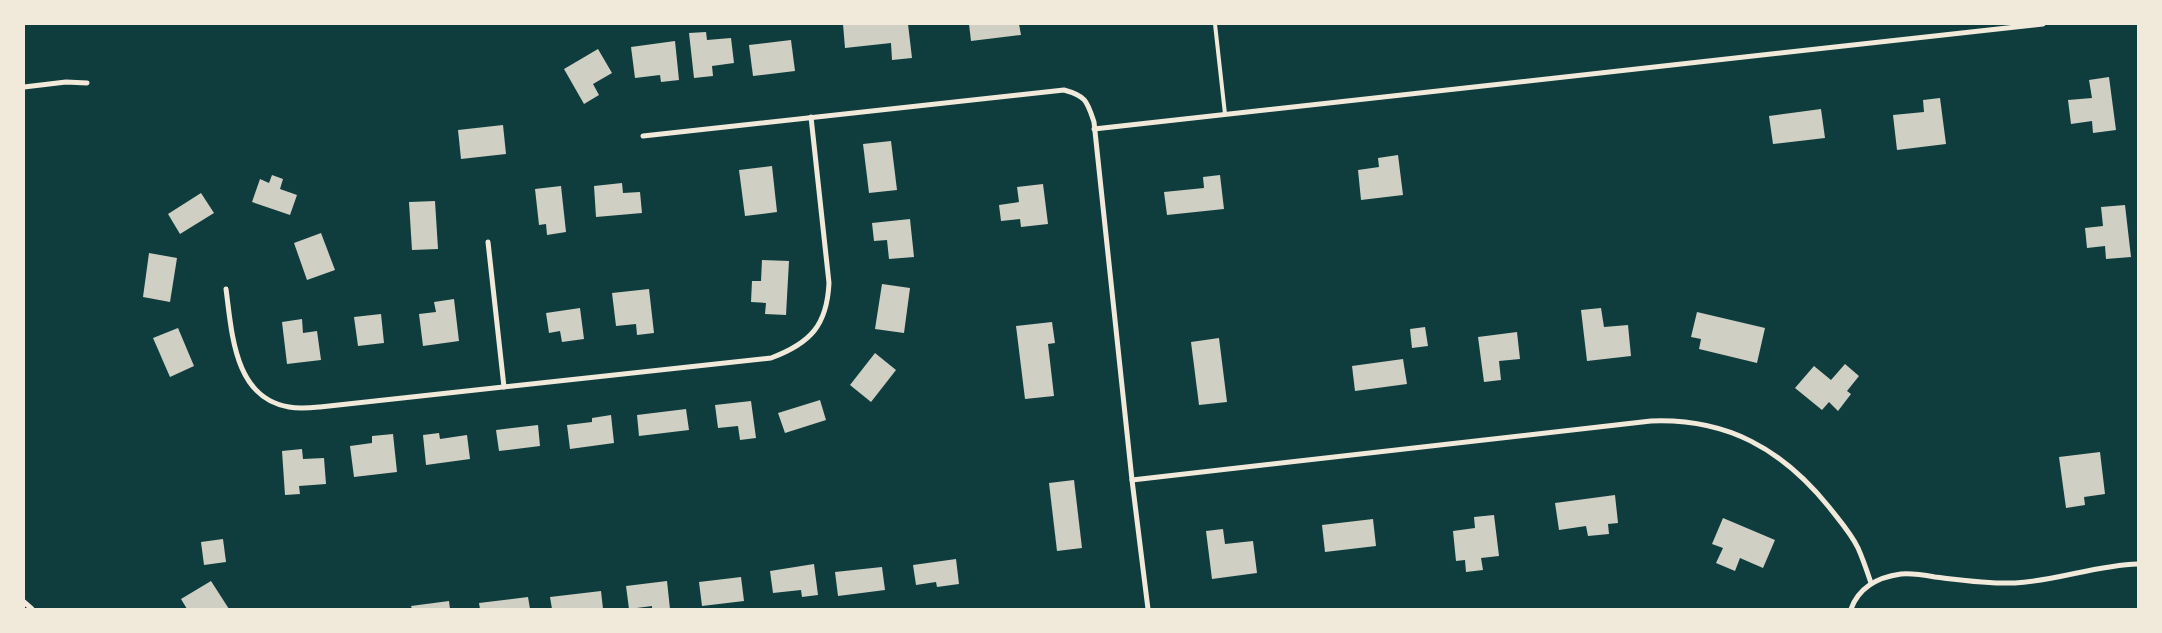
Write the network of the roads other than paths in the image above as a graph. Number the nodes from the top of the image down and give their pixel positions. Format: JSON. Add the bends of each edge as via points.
{"nodes":[{"id":1,"x":1215,"y":24,"type":"edge"},
{"id":2,"x":2043,"y":24,"type":"edge"},
{"id":3,"x":87,"y":83,"type":"dead end"},
{"id":4,"x":24,"y":87,"type":"edge"},
{"id":5,"x":1225,"y":114,"type":"junction"},
{"id":6,"x":811,"y":117,"type":"junction"},
{"id":7,"x":1094,"y":129,"type":"junction"},
{"id":8,"x":643,"y":136,"type":"dead end"},
{"id":9,"x":488,"y":242,"type":"dead end"},
{"id":10,"x":226,"y":289,"type":"dead end"},
{"id":11,"x":504,"y":387,"type":"junction"},
{"id":12,"x":1132,"y":480,"type":"junction"},
{"id":13,"x":2138,"y":564,"type":"edge"},
{"id":14,"x":1871,"y":583,"type":"junction"},
{"id":15,"x":24,"y":602,"type":"edge"},
{"id":16,"x":32,"y":609,"type":"edge"},
{"id":17,"x":1148,"y":609,"type":"edge"},
{"id":18,"x":1851,"y":609,"type":"edge"}],
"edges":[{"from":1,"to":5,"type":"lane"},
{"from":2,"to":5,"type":"street"},
{"from":3,"to":4,"type":"street"},
{"from":5,"to":7,"type":"street"},
{"from":6,"to":7,"type":"street","via":[[1064,90],[1080,94],[1088,103]]},
{"from":6,"to":8,"type":"street"},
{"from":6,"to":11,"type":"street","via":[[829,283],[823,317],[806,340],[791,351],[771,358]]},
{"from":7,"to":12,"type":"street"},
{"from":9,"to":11,"type":"street"},
{"from":10,"to":11,"type":"street","via":[[236,354],[244,374],[254,388],[270,401],[286,407],[320,408]]},
{"from":12,"to":14,"type":"street","via":[[1651,421],[1691,422],[1734,432],[1785,462],[1806,480],[1857,546]]},
{"from":12,"to":17,"type":"street"},
{"from":13,"to":14,"type":"street","via":[[2015,583],[1902,574]]},
{"from":14,"to":18,"type":"street"},
{"from":15,"to":16,"type":"street"}]}
